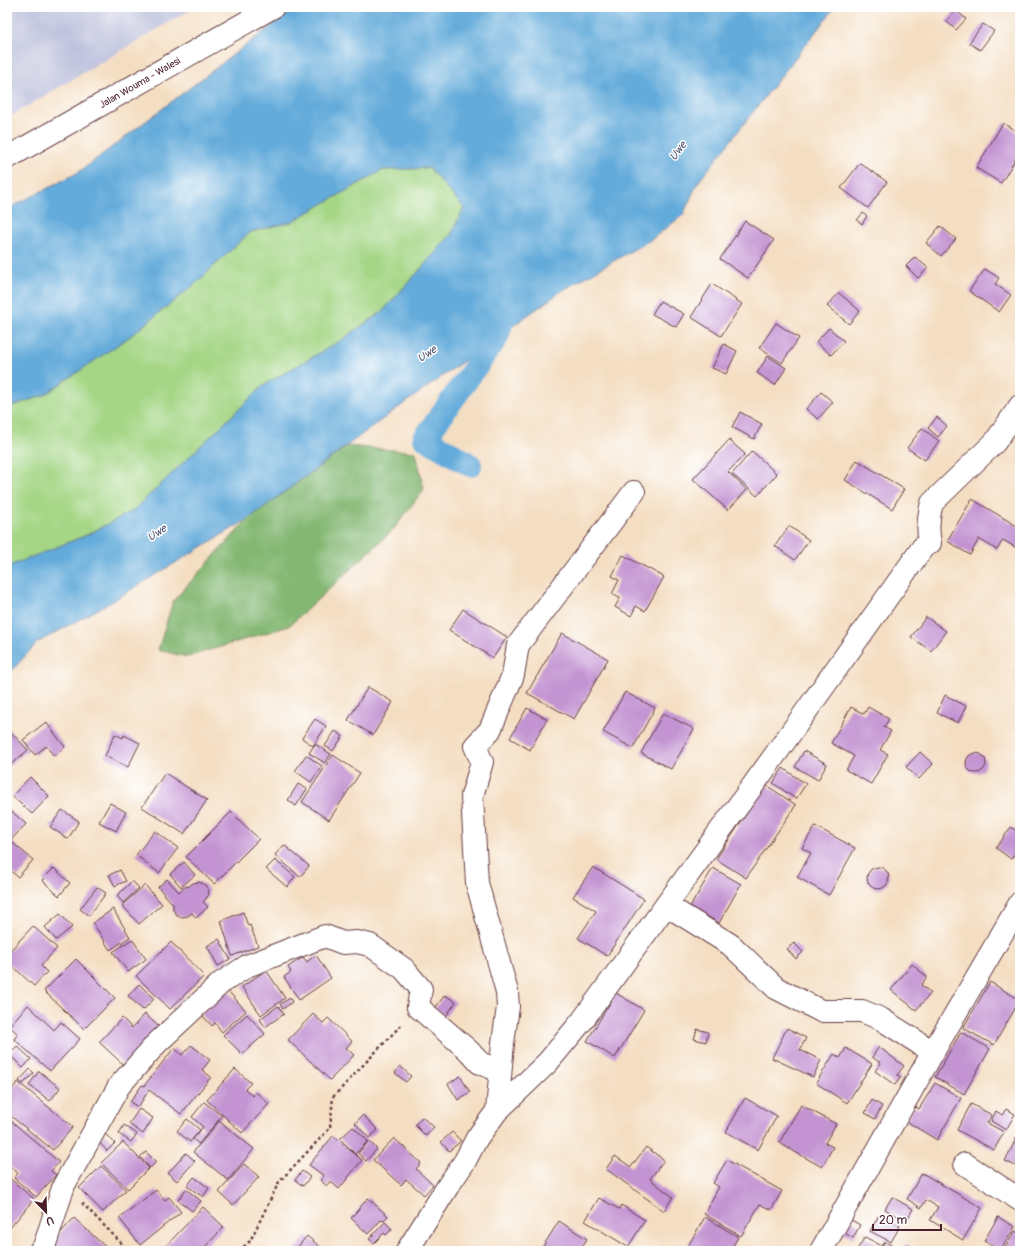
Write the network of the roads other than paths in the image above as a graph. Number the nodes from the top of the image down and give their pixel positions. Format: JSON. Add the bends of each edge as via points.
{"nodes":[{"id":1,"x":273,"y":7,"type":"edge"},
{"id":2,"x":7,"y":158,"type":"edge"},
{"id":3,"x":1020,"y":406,"type":"edge"},
{"id":4,"x":634,"y":492,"type":"dead end"},
{"id":5,"x":1020,"y":903,"type":"edge"},
{"id":6,"x":666,"y":904,"type":"junction"},
{"id":7,"x":933,"y":1052,"type":"junction"},
{"id":8,"x":500,"y":1071,"type":"junction"},
{"id":9,"x":497,"y":1111,"type":"junction"},
{"id":10,"x":965,"y":1164,"type":"dead end"},
{"id":11,"x":1020,"y":1200,"type":"edge"},
{"id":12,"x":40,"y":1251,"type":"edge"},
{"id":13,"x":407,"y":1251,"type":"edge"},
{"id":14,"x":821,"y":1251,"type":"edge"}],
"edges":[{"from":1,"to":2,"type":"street","name":"Jalan Wouma - Walesi"},
{"from":3,"to":6,"type":"street","via":[[995,442],[932,503],[927,532],[930,543],[923,547]]},
{"from":4,"to":8,"type":"street","via":[[518,645],[513,675],[490,730],[475,746],[482,762],[472,796],[477,883],[507,992],[508,1007]]},
{"from":5,"to":7,"type":"street"},
{"from":6,"to":7,"type":"street","via":[[731,945],[776,988],[821,1011],[862,1011],[881,1019]]},
{"from":6,"to":9,"type":"street","via":[[582,1021],[548,1062]]},
{"from":7,"to":14,"type":"street"},
{"from":8,"to":9,"type":"street"},
{"from":8,"to":12,"type":"street","via":[[480,1063],[418,1007],[421,989],[404,969],[370,945],[357,942],[343,943],[324,936],[247,966],[221,983],[157,1043],[119,1086],[64,1185],[44,1247]]},
{"from":9,"to":13,"type":"street","via":[[477,1138]]},
{"from":10,"to":11,"type":"street"}]}
